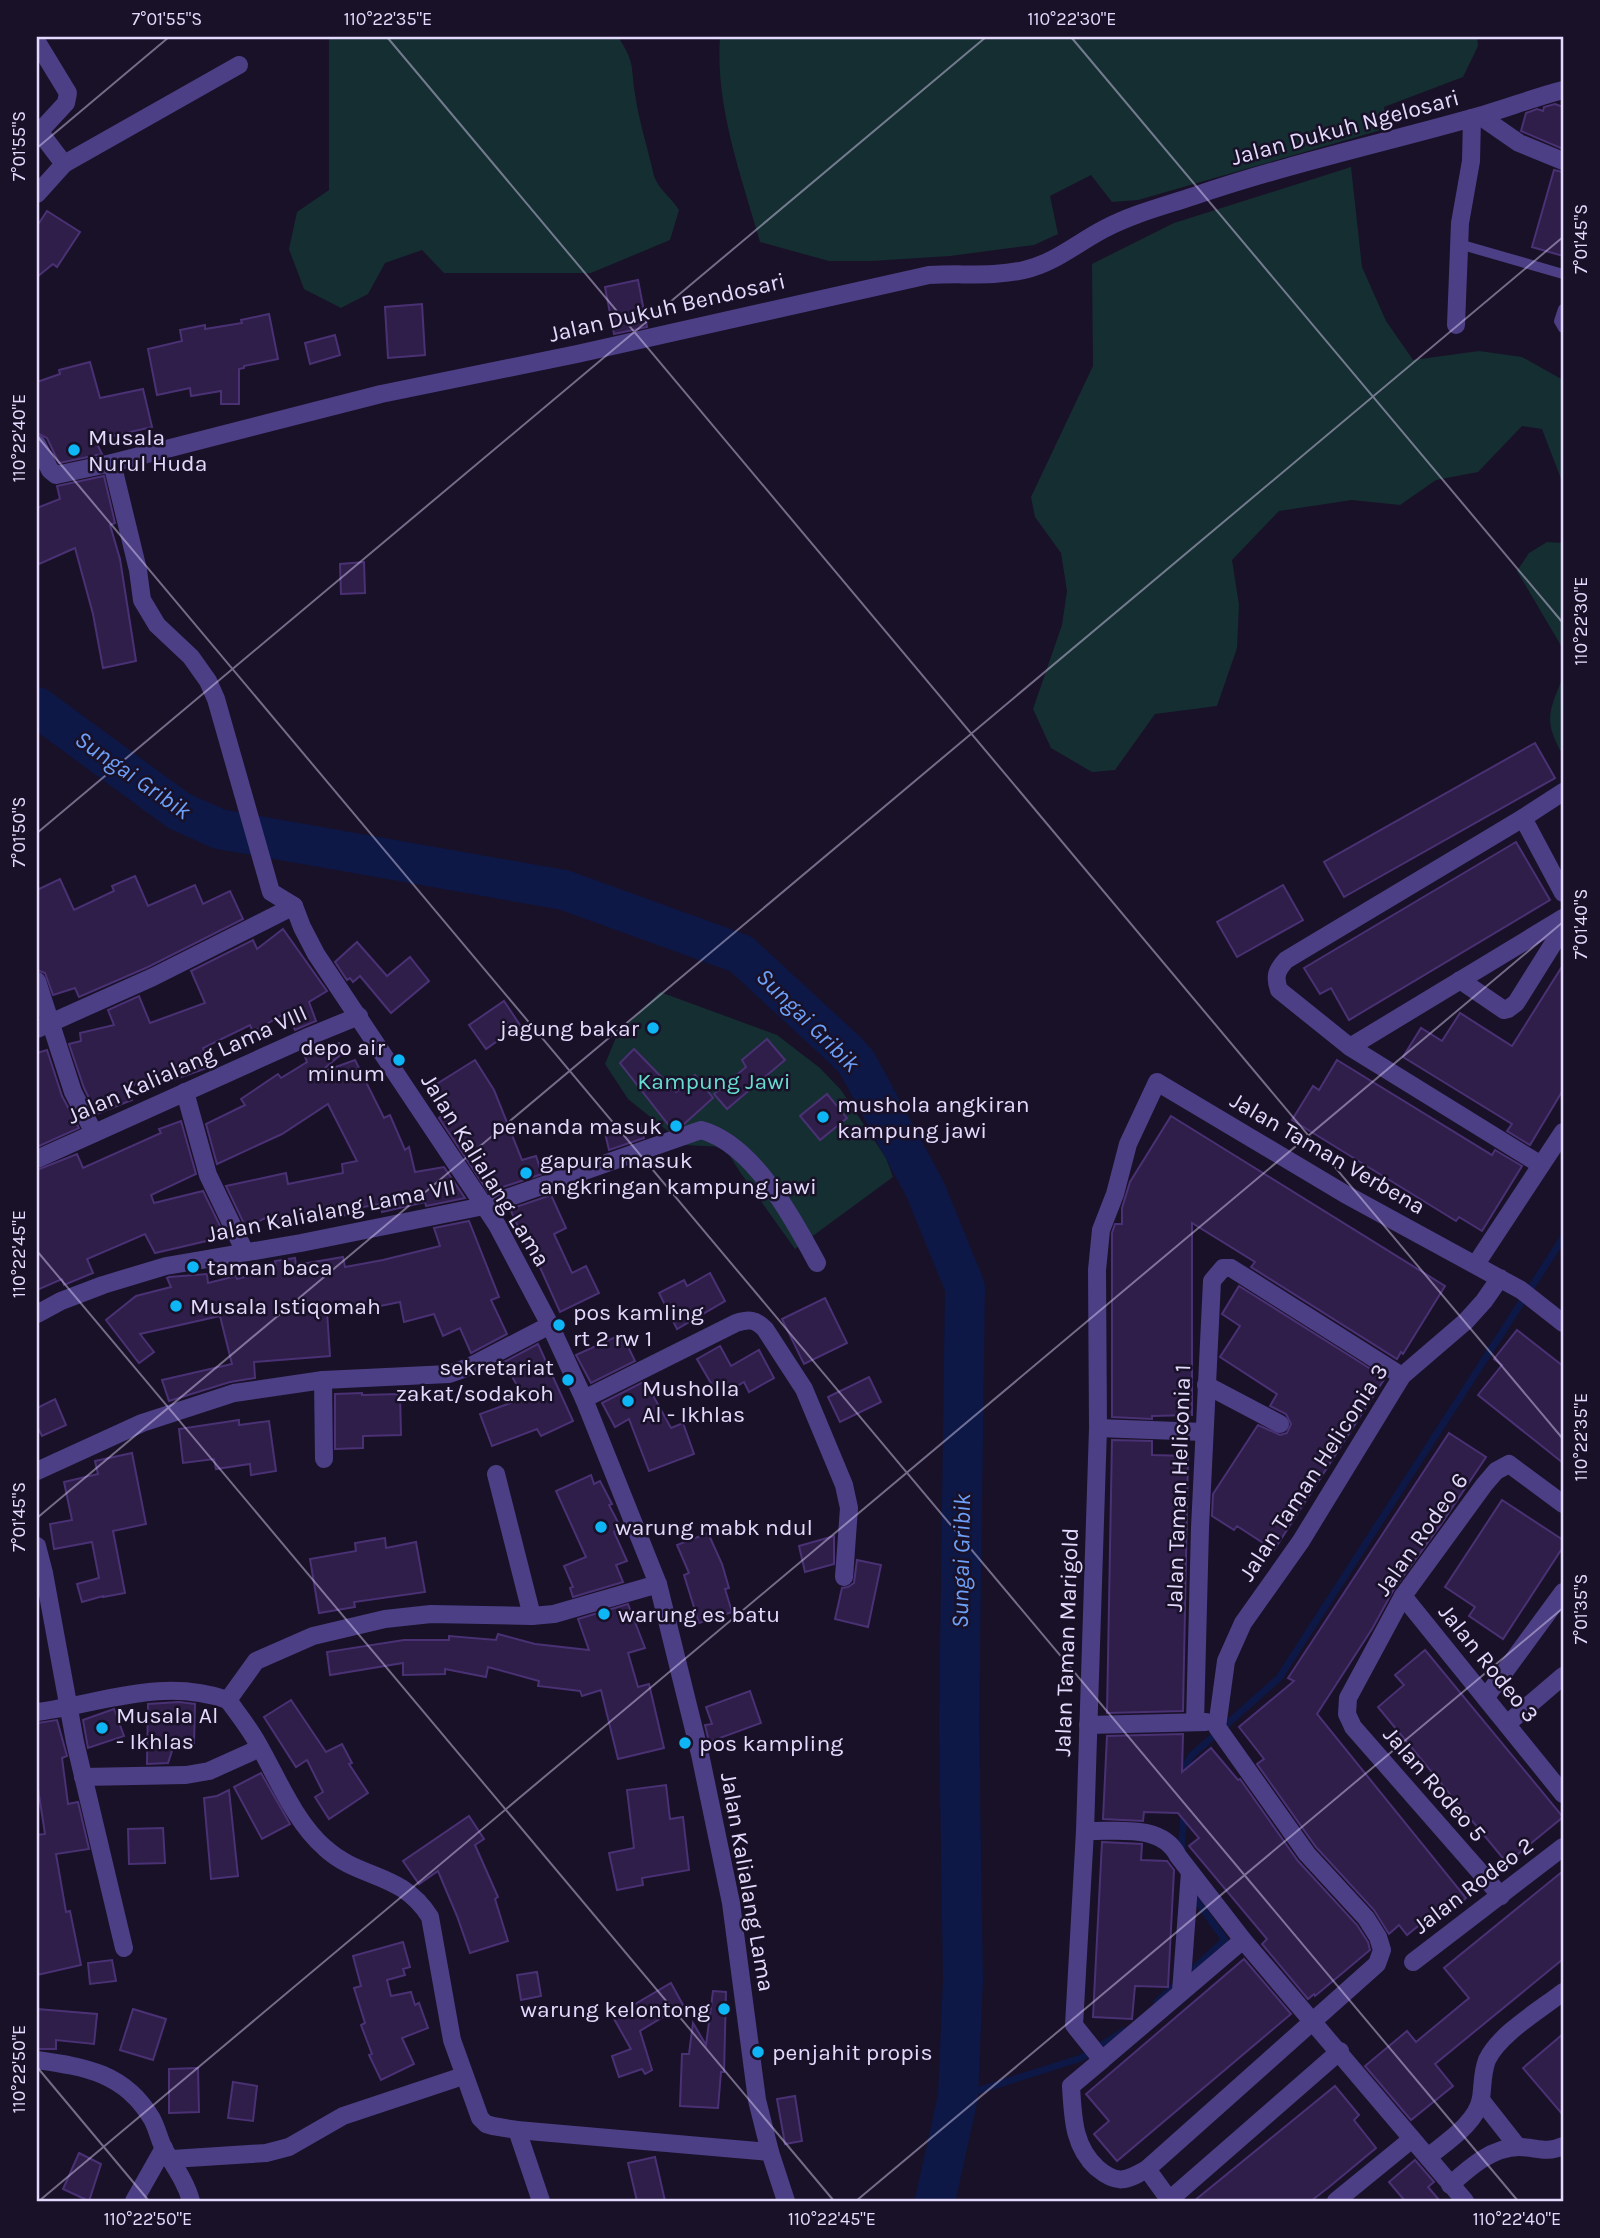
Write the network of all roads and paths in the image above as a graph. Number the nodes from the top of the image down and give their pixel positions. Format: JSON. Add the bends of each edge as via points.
{"nodes":[{"id":1,"x":37,"y":42,"type":"edge"},
{"id":2,"x":239,"y":65,"type":"dead end"},
{"id":3,"x":1563,"y":90,"type":"edge"},
{"id":4,"x":1476,"y":117,"type":"junction"},
{"id":5,"x":1563,"y":161,"type":"edge"},
{"id":6,"x":64,"y":164,"type":"junction"},
{"id":7,"x":1223,"y":186,"type":"joint"},
{"id":8,"x":37,"y":194,"type":"edge"},
{"id":9,"x":1459,"y":244,"type":"junction"},
{"id":10,"x":1563,"y":274,"type":"edge"},
{"id":11,"x":1563,"y":309,"type":"edge"},
{"id":12,"x":1456,"y":325,"type":"dead end"},
{"id":13,"x":1563,"y":328,"type":"edge"},
{"id":14,"x":37,"y":444,"type":"edge"},
{"id":15,"x":112,"y":463,"type":"junction"},
{"id":16,"x":1563,"y":792,"type":"edge"},
{"id":17,"x":1523,"y":818,"type":"junction"},
{"id":18,"x":1563,"y":892,"type":"edge"},
{"id":19,"x":294,"y":906,"type":"junction"},
{"id":20,"x":1563,"y":918,"type":"edge"},
{"id":21,"x":1563,"y":928,"type":"edge"},
{"id":22,"x":1460,"y":980,"type":"junction"},
{"id":23,"x":37,"y":982,"type":"edge"},
{"id":24,"x":359,"y":1016,"type":"junction"},
{"id":25,"x":44,"y":1026,"type":"edge"},
{"id":26,"x":1350,"y":1047,"type":"junction"},
{"id":27,"x":1157,"y":1082,"type":"joint"},
{"id":28,"x":185,"y":1091,"type":"junction"},
{"id":29,"x":1563,"y":1132,"type":"edge"},
{"id":30,"x":94,"y":1133,"type":"junction"},
{"id":31,"x":37,"y":1159,"type":"edge"},
{"id":32,"x":1541,"y":1166,"type":"junction"},
{"id":33,"x":484,"y":1206,"type":"junction"},
{"id":34,"x":245,"y":1252,"type":"junction"},
{"id":35,"x":817,"y":1264,"type":"dead end"},
{"id":36,"x":1476,"y":1264,"type":"junction"},
{"id":37,"x":1500,"y":1278,"type":"junction"},
{"id":38,"x":37,"y":1314,"type":"edge"},
{"id":39,"x":1563,"y":1323,"type":"edge"},
{"id":40,"x":550,"y":1325,"type":"junction"},
{"id":41,"x":1402,"y":1376,"type":"junction"},
{"id":42,"x":323,"y":1380,"type":"junction"},
{"id":43,"x":1206,"y":1385,"type":"junction"},
{"id":44,"x":584,"y":1399,"type":"junction"},
{"id":45,"x":1280,"y":1424,"type":"dead end"},
{"id":46,"x":1098,"y":1428,"type":"junction"},
{"id":47,"x":1204,"y":1432,"type":"junction"},
{"id":48,"x":324,"y":1459,"type":"dead end"},
{"id":49,"x":38,"y":1467,"type":"edge"},
{"id":50,"x":496,"y":1474,"type":"dead end"},
{"id":51,"x":1563,"y":1504,"type":"edge"},
{"id":52,"x":37,"y":1546,"type":"edge"},
{"id":53,"x":844,"y":1577,"type":"dead end"},
{"id":54,"x":658,"y":1584,"type":"junction"},
{"id":55,"x":1563,"y":1592,"type":"edge"},
{"id":56,"x":1403,"y":1597,"type":"junction"},
{"id":57,"x":532,"y":1616,"type":"junction"},
{"id":58,"x":1563,"y":1676,"type":"edge"},
{"id":59,"x":232,"y":1693,"type":"junction"},
{"id":60,"x":1486,"y":1697,"type":"junction"},
{"id":61,"x":1348,"y":1698,"type":"joint"},
{"id":62,"x":69,"y":1708,"type":"junction"},
{"id":63,"x":37,"y":1712,"type":"edge"},
{"id":64,"x":1195,"y":1722,"type":"junction"},
{"id":65,"x":1507,"y":1724,"type":"junction"},
{"id":66,"x":1088,"y":1725,"type":"junction"},
{"id":67,"x":1219,"y":1729,"type":"junction"},
{"id":68,"x":260,"y":1748,"type":"junction"},
{"id":69,"x":83,"y":1777,"type":"junction"},
{"id":70,"x":1563,"y":1794,"type":"edge"},
{"id":71,"x":1085,"y":1831,"type":"junction"},
{"id":72,"x":1563,"y":1847,"type":"edge"},
{"id":73,"x":1186,"y":1875,"type":"junction"},
{"id":74,"x":1500,"y":1896,"type":"junction"},
{"id":75,"x":1243,"y":1940,"type":"junction"},
{"id":76,"x":124,"y":1948,"type":"dead end"},
{"id":77,"x":1413,"y":1962,"type":"dead end"},
{"id":78,"x":1182,"y":1983,"type":"junction"},
{"id":79,"x":1563,"y":1992,"type":"edge"},
{"id":80,"x":1312,"y":2020,"type":"junction"},
{"id":81,"x":1340,"y":2051,"type":"junction"},
{"id":82,"x":1100,"y":2058,"type":"junction"},
{"id":83,"x":37,"y":2060,"type":"edge"},
{"id":84,"x":463,"y":2076,"type":"junction"},
{"id":85,"x":1481,"y":2100,"type":"junction"},
{"id":86,"x":517,"y":2130,"type":"junction"},
{"id":87,"x":1412,"y":2139,"type":"junction"},
{"id":88,"x":1563,"y":2146,"type":"edge"},
{"id":89,"x":1518,"y":2147,"type":"junction"},
{"id":90,"x":770,"y":2152,"type":"junction"},
{"id":91,"x":168,"y":2154,"type":"junction"},
{"id":92,"x":1428,"y":2157,"type":"junction"},
{"id":93,"x":1147,"y":2169,"type":"junction"},
{"id":94,"x":1450,"y":2185,"type":"junction"},
{"id":95,"x":134,"y":2201,"type":"edge"},
{"id":96,"x":191,"y":2201,"type":"edge"},
{"id":97,"x":541,"y":2201,"type":"edge"},
{"id":98,"x":786,"y":2201,"type":"edge"},
{"id":99,"x":1336,"y":2201,"type":"edge"},
{"id":100,"x":1465,"y":2201,"type":"edge"}],
"edges":[{"from":1,"to":6,"type":"street","via":[[68,93],[66,103],[42,130]]},
{"from":2,"to":6,"type":"street"},
{"from":3,"to":4,"type":"street","name":"Jalan Dukuh Ngelosari"},
{"from":4,"to":5,"type":"street","name":"Jalan Dukuh Ngelosari"},
{"from":4,"to":7,"type":"street","name":"Jalan Dukuh Ngelosari"},
{"from":4,"to":9,"type":"street"},
{"from":6,"to":8,"type":"street"},
{"from":7,"to":15,"type":"street","name":"Jalan Dukuh Bendosari","via":[[1130,217],[1052,261],[1024,270],[929,275],[381,394]]},
{"from":9,"to":10,"type":"lane"},
{"from":9,"to":12,"type":"street"},
{"from":11,"to":13,"type":"lane","via":[[1559,321]]},
{"from":14,"to":15,"type":"street","name":"Jalan Dukuh Bendosari","via":[[56,475]]},
{"from":15,"to":19,"type":"street","via":[[142,600],[157,625],[191,657],[208,681],[271,892]]},
{"from":16,"to":17,"type":"street"},
{"from":17,"to":18,"type":"street"},
{"from":17,"to":26,"type":"street","via":[[1277,969],[1279,989]]},
{"from":19,"to":24,"type":"street","name":"Jalan Kalialang Lama","via":[[316,954]]},
{"from":19,"to":25,"type":"street"},
{"from":20,"to":22,"type":"street"},
{"from":21,"to":22,"type":"street","via":[[1508,1009]]},
{"from":22,"to":26,"type":"street"},
{"from":23,"to":25,"type":"street"},
{"from":24,"to":28,"type":"street","name":"Jalan Kalialang Lama VIII"},
{"from":24,"to":33,"type":"street","name":"Jalan Kalialang Lama"},
{"from":25,"to":30,"type":"street"},
{"from":26,"to":32,"type":"street"},
{"from":27,"to":36,"type":"street","name":"Jalan Taman Verbena","via":[[1345,1194]]},
{"from":27,"to":46,"type":"street","name":"Jalan Taman Marigold","via":[[1128,1144],[1101,1230]]},
{"from":28,"to":30,"type":"street","name":"Jalan Kalialang Lama VIII"},
{"from":28,"to":34,"type":"street","via":[[208,1175]]},
{"from":29,"to":32,"type":"street"},
{"from":30,"to":31,"type":"street","name":"Jalan Kalialang Lama VIII"},
{"from":32,"to":36,"type":"street"},
{"from":33,"to":34,"type":"street","name":"Jalan Kalialang Lama VII"},
{"from":33,"to":35,"type":"street","name":"Jalan Kalialang Lama VII","via":[[701,1130],[730,1143],[770,1186]]},
{"from":33,"to":40,"type":"street","name":"Jalan Kalialang Lama"},
{"from":34,"to":38,"type":"street","name":"Jalan Kalialang Lama VII","via":[[166,1266],[103,1284]]},
{"from":36,"to":37,"type":"street","name":"Jalan Taman Verbena"},
{"from":37,"to":39,"type":"street","name":"Jalan Taman Verbena"},
{"from":37,"to":41,"type":"street","name":"Jalan Taman Heliconia 3","via":[[1466,1321]]},
{"from":40,"to":42,"type":"street","via":[[449,1374]]},
{"from":40,"to":44,"type":"street","name":"Jalan Kalialang Lama"},
{"from":41,"to":43,"type":"street","name":"Jalan Taman Heliconia 1","via":[[1231,1268],[1223,1268],[1212,1281]]},
{"from":41,"to":67,"type":"street","name":"Jalan Taman Heliconia 3","via":[[1301,1541],[1238,1632],[1226,1661]]},
{"from":42,"to":48,"type":"street"},
{"from":42,"to":49,"type":"street","via":[[234,1393],[142,1423]]},
{"from":43,"to":45,"type":"street"},
{"from":43,"to":47,"type":"street","name":"Jalan Taman Heliconia 1"},
{"from":44,"to":53,"type":"street","via":[[736,1322],[758,1321],[804,1389],[844,1485],[849,1508]]},
{"from":44,"to":54,"type":"street","name":"Jalan Kalialang Lama"},
{"from":46,"to":47,"type":"street"},
{"from":46,"to":66,"type":"street","name":"Jalan Taman Marigold"},
{"from":47,"to":64,"type":"street","name":"Jalan Taman Heliconia 1"},
{"from":50,"to":57,"type":"street"},
{"from":51,"to":56,"type":"street","name":"Jalan Rodeo 6","via":[[1509,1464],[1503,1466],[1484,1485]]},
{"from":52,"to":62,"type":"street"},
{"from":54,"to":57,"type":"street","via":[[577,1609]]},
{"from":54,"to":90,"type":"street","name":"Jalan Kalialang Lama","via":[[731,1903],[757,2099]]},
{"from":55,"to":60,"type":"street"},
{"from":56,"to":60,"type":"street","name":"Jalan Rodeo 3"},
{"from":56,"to":61,"type":"street","name":"Jalan Rodeo 6"},
{"from":57,"to":59,"type":"street","via":[[431,1614],[385,1619],[313,1636],[256,1661]]},
{"from":58,"to":65,"type":"street"},
{"from":59,"to":62,"type":"street","via":[[148,1691]]},
{"from":59,"to":68,"type":"street"},
{"from":60,"to":65,"type":"street","name":"Jalan Rodeo 3"},
{"from":61,"to":74,"type":"street","name":"Jalan Rodeo 5","via":[[1347,1714],[1353,1727]]},
{"from":62,"to":63,"type":"street"},
{"from":62,"to":69,"type":"street"},
{"from":64,"to":66,"type":"street"},
{"from":64,"to":67,"type":"street"},
{"from":65,"to":70,"type":"street","name":"Jalan Rodeo 3"},
{"from":66,"to":71,"type":"street","name":"Jalan Taman Marigold"},
{"from":67,"to":80,"type":"street","via":[[1307,1854],[1378,1937],[1382,1950],[1377,1965]]},
{"from":68,"to":69,"type":"street","via":[[209,1771],[186,1775]]},
{"from":68,"to":84,"type":"street","via":[[312,1835],[327,1850],[404,1888],[430,1917],[443,2001]]},
{"from":69,"to":76,"type":"street"},
{"from":71,"to":73,"type":"street","via":[[1144,1832],[1161,1837],[1172,1844]]},
{"from":71,"to":82,"type":"street","name":"Jalan Taman Marigold","via":[[1074,2025]]},
{"from":72,"to":74,"type":"street","name":"Jalan Rodeo 2"},
{"from":73,"to":75,"type":"street"},
{"from":73,"to":78,"type":"street"},
{"from":74,"to":77,"type":"street","name":"Jalan Rodeo 2"},
{"from":75,"to":78,"type":"street"},
{"from":75,"to":80,"type":"street"},
{"from":78,"to":82,"type":"street"},
{"from":79,"to":85,"type":"street","via":[[1499,2042],[1487,2061]]},
{"from":80,"to":81,"type":"street"},
{"from":80,"to":93,"type":"street"},
{"from":81,"to":87,"type":"street"},
{"from":81,"to":93,"type":"street","via":[[1175,2195],[1168,2198]]},
{"from":82,"to":93,"type":"street","via":[[1071,2086],[1079,2145],[1108,2177],[1130,2178]]},
{"from":83,"to":91,"type":"street","via":[[75,2065],[112,2077],[139,2100]]},
{"from":84,"to":86,"type":"street","via":[[486,2124]]},
{"from":84,"to":91,"type":"street","via":[[343,2116],[289,2147],[266,2153]]},
{"from":85,"to":89,"type":"street"},
{"from":85,"to":92,"type":"street","via":[[1458,2133]]},
{"from":86,"to":90,"type":"street"},
{"from":86,"to":97,"type":"street"},
{"from":87,"to":92,"type":"street"},
{"from":87,"to":99,"type":"street"},
{"from":88,"to":89,"type":"street","via":[[1541,2151]]},
{"from":89,"to":94,"type":"street","via":[[1473,2164]]},
{"from":90,"to":98,"type":"street","name":"Jalan Kalialang Lama"},
{"from":91,"to":95,"type":"street"},
{"from":91,"to":96,"type":"street"},
{"from":92,"to":94,"type":"street"},
{"from":94,"to":100,"type":"street"}]}
